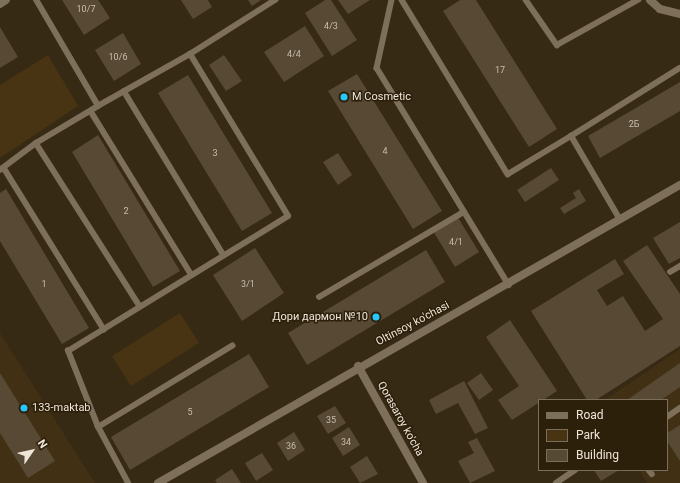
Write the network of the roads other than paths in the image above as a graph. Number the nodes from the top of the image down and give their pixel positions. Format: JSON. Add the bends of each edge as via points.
{"nodes":[{"id":1,"x":6,"y":0,"type":"edge"},
{"id":2,"x":36,"y":0,"type":"edge"},
{"id":3,"x":275,"y":0,"type":"edge"},
{"id":4,"x":392,"y":0,"type":"edge"},
{"id":5,"x":403,"y":0,"type":"edge"},
{"id":6,"x":526,"y":0,"type":"edge"},
{"id":7,"x":638,"y":0,"type":"edge"},
{"id":8,"x":650,"y":0,"type":"edge"},
{"id":9,"x":0,"y":4,"type":"edge"},
{"id":10,"x":680,"y":14,"type":"edge"},
{"id":11,"x":190,"y":54,"type":"junction"},
{"id":12,"x":680,"y":68,"type":"edge"},
{"id":13,"x":124,"y":91,"type":"junction"},
{"id":14,"x":98,"y":106,"type":"junction"},
{"id":15,"x":92,"y":113,"type":"junction"},
{"id":16,"x":571,"y":136,"type":"junction"},
{"id":17,"x":36,"y":143,"type":"junction"},
{"id":18,"x":2,"y":169,"type":"edge"},
{"id":19,"x":680,"y":185,"type":"edge"},
{"id":20,"x":464,"y":212,"type":"junction"},
{"id":21,"x":620,"y":220,"type":"junction"},
{"id":22,"x":223,"y":254,"type":"junction"},
{"id":23,"x":680,"y":266,"type":"edge"},
{"id":24,"x":670,"y":272,"type":"dead end"},
{"id":25,"x":191,"y":274,"type":"junction"},
{"id":26,"x":509,"y":285,"type":"junction"},
{"id":27,"x":319,"y":297,"type":"dead end"},
{"id":28,"x":140,"y":306,"type":"junction"},
{"id":29,"x":104,"y":329,"type":"junction"},
{"id":30,"x":232,"y":346,"type":"dead end"},
{"id":31,"x":358,"y":366,"type":"junction"},
{"id":32,"x":680,"y":408,"type":"edge"},
{"id":33,"x":668,"y":416,"type":"edge"},
{"id":34,"x":98,"y":427,"type":"junction"},
{"id":35,"x":574,"y":471,"type":"edge"},
{"id":36,"x":128,"y":483,"type":"edge"},
{"id":37,"x":158,"y":483,"type":"edge"},
{"id":38,"x":423,"y":483,"type":"edge"},
{"id":39,"x":556,"y":483,"type":"edge"}],
"edges":[{"from":1,"to":9,"type":"street"},
{"from":2,"to":14,"type":"lane"},
{"from":3,"to":11,"type":"lane"},
{"from":4,"to":20,"type":"lane","via":[[376,68]]},
{"from":5,"to":16,"type":"lane","via":[[508,174]]},
{"from":6,"to":7,"type":"lane","via":[[556,45]]},
{"from":8,"to":10,"type":"street","via":[[660,9]]},
{"from":11,"to":13,"type":"lane"},
{"from":11,"to":22,"type":"lane","via":[[288,216]]},
{"from":12,"to":16,"type":"lane"},
{"from":13,"to":14,"type":"lane"},
{"from":13,"to":22,"type":"lane"},
{"from":14,"to":15,"type":"lane"},
{"from":15,"to":17,"type":"lane"},
{"from":15,"to":25,"type":"lane"},
{"from":16,"to":21,"type":"lane"},
{"from":17,"to":18,"type":"lane"},
{"from":17,"to":28,"type":"lane"},
{"from":18,"to":29,"type":"lane"},
{"from":19,"to":21,"type":"street","name":"Oltinsoy ko'chasi"},
{"from":20,"to":26,"type":"lane"},
{"from":20,"to":27,"type":"lane"},
{"from":21,"to":26,"type":"street","name":"Oltinsoy ko'chasi"},
{"from":22,"to":25,"type":"lane"},
{"from":23,"to":24,"type":"lane"},
{"from":25,"to":28,"type":"lane"},
{"from":26,"to":31,"type":"street","name":"Oltinsoy ko'chasi"},
{"from":28,"to":29,"type":"lane"},
{"from":29,"to":34,"type":"lane","via":[[68,351]]},
{"from":30,"to":34,"type":"lane"},
{"from":31,"to":37,"type":"street","name":"Oltinsoy ko'chasi"},
{"from":31,"to":38,"type":"street","name":"Qorasaroy ko'cha"},
{"from":32,"to":33,"type":"lane"},
{"from":34,"to":36,"type":"lane"},
{"from":35,"to":39,"type":"lane"}]}
